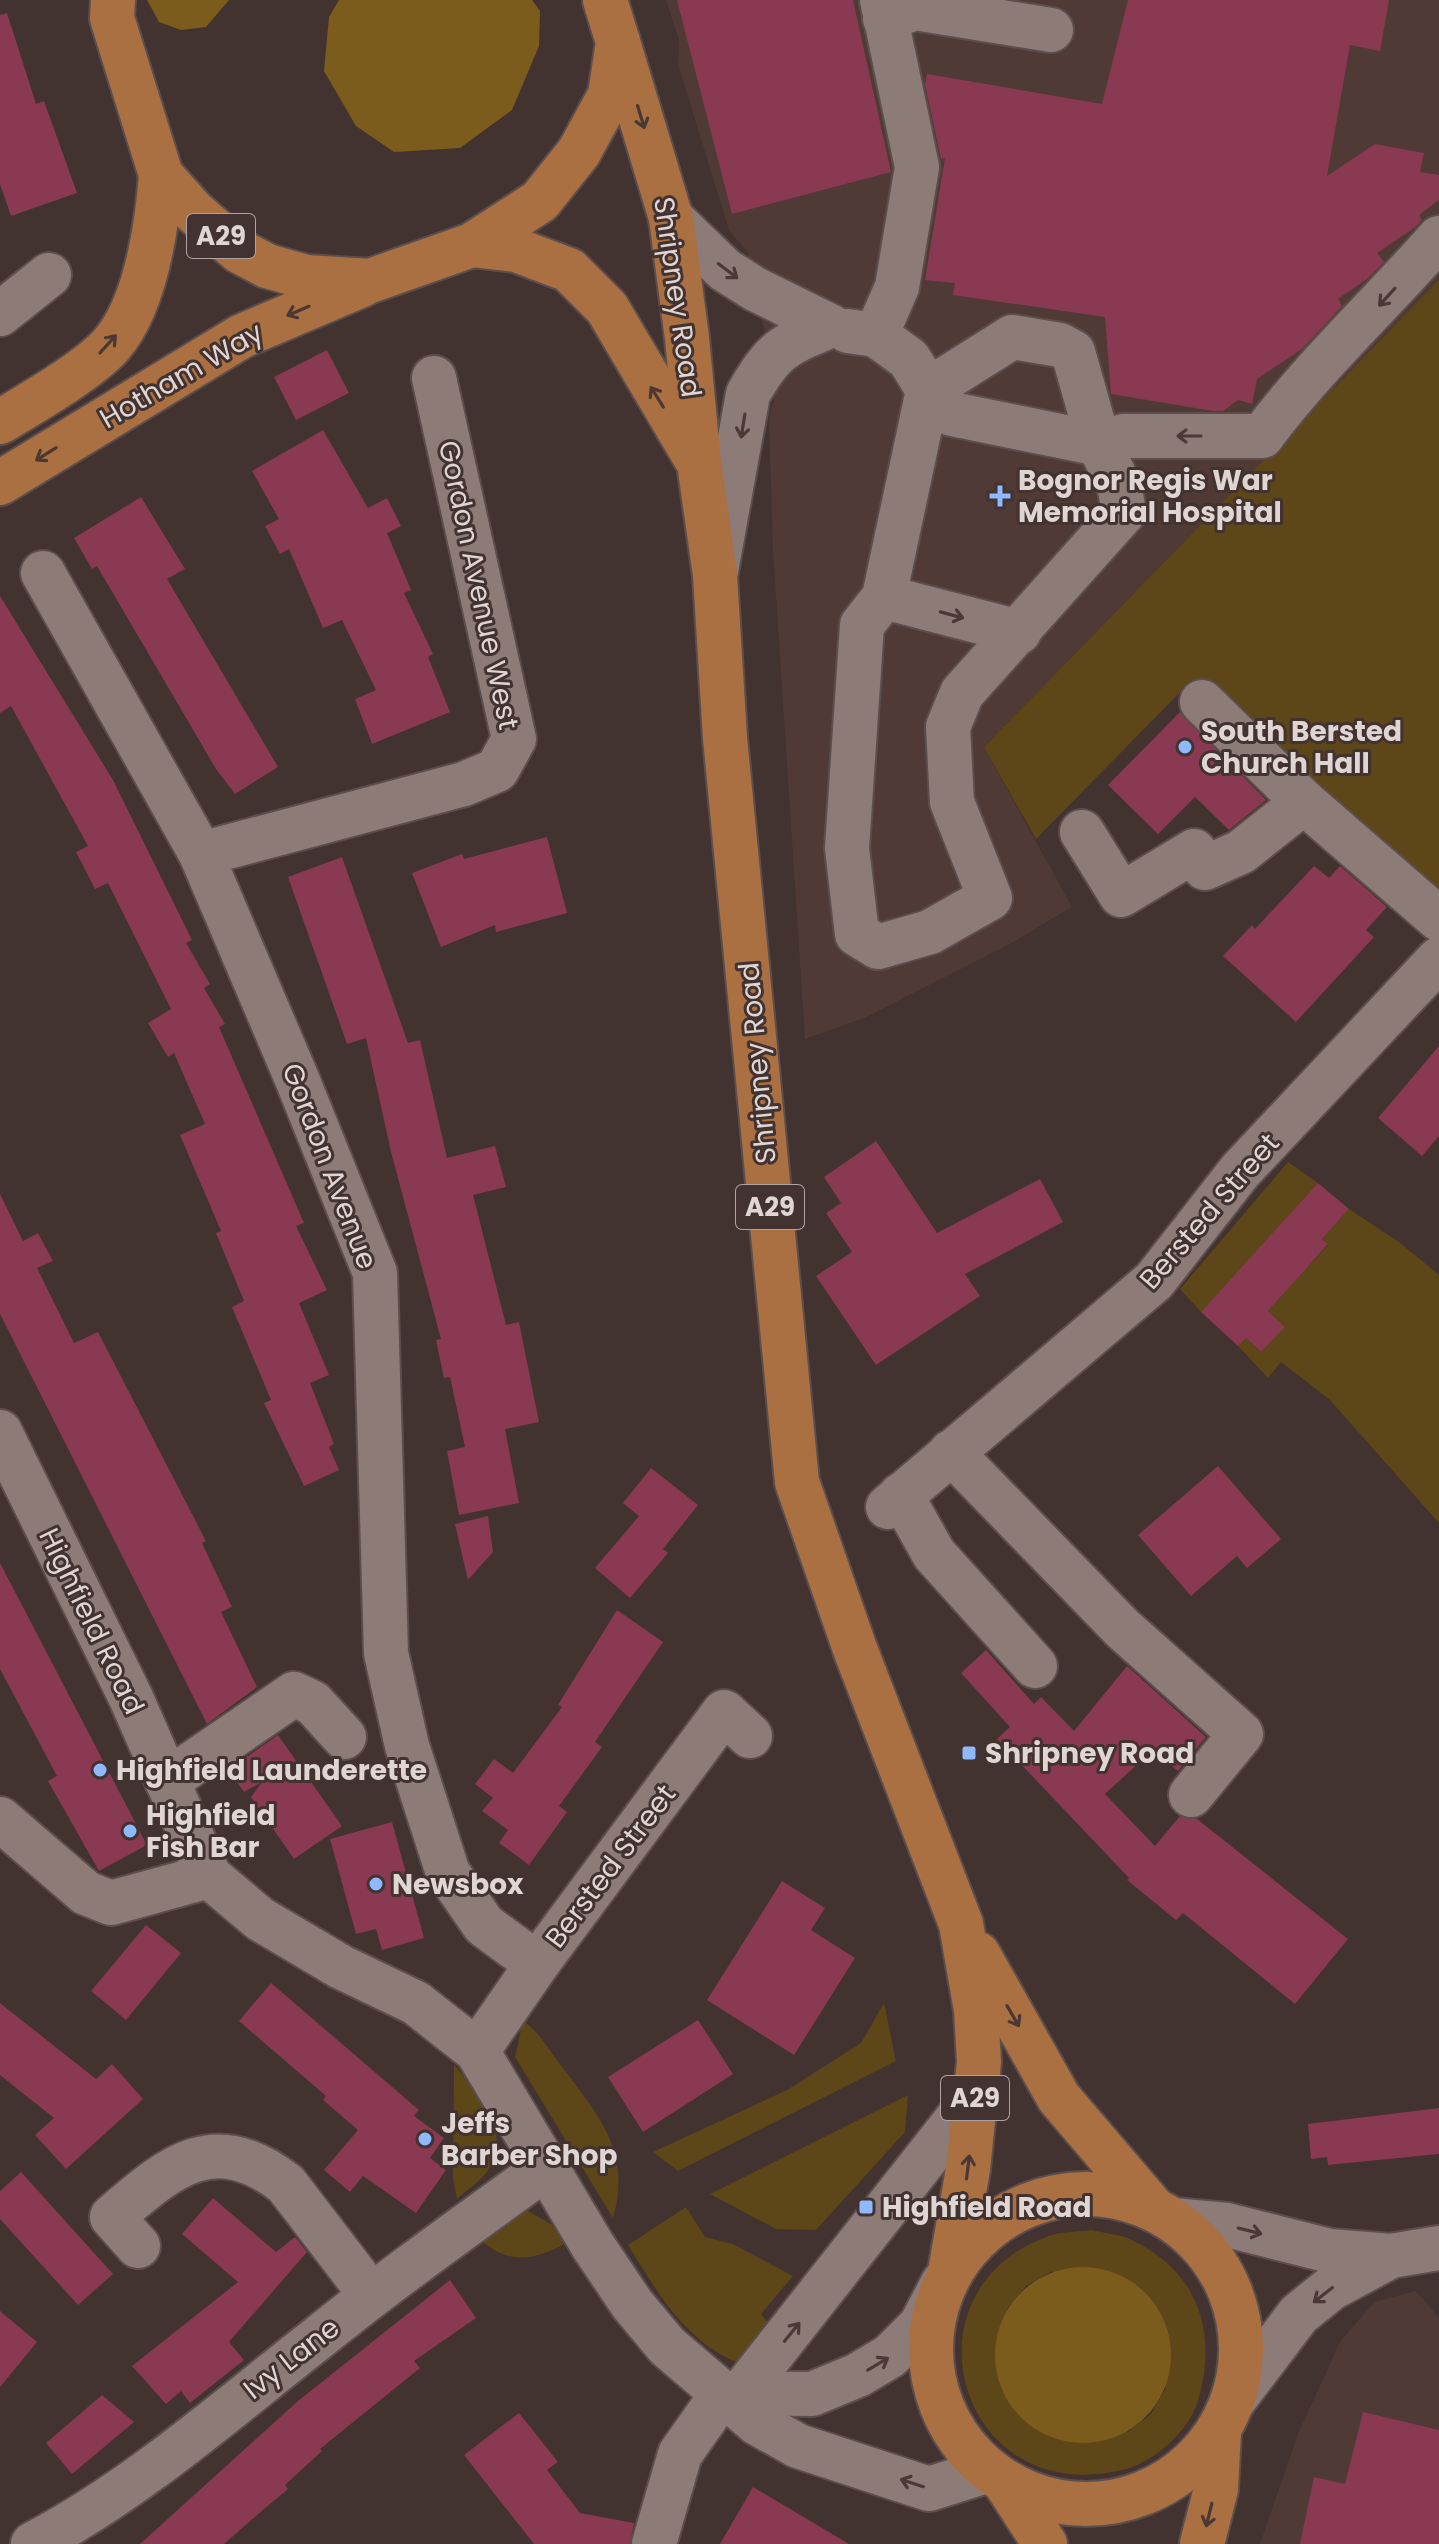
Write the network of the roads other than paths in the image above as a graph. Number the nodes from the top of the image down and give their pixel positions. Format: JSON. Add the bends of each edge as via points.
{"nodes":[{"id":1,"x":605,"y":0,"type":"edge"},
{"id":2,"x":104,"y":6,"type":"edge"},
{"id":3,"x":883,"y":10,"type":"edge"},
{"id":4,"x":1051,"y":30,"type":"dead end"},
{"id":5,"x":618,"y":42,"type":"junction"},
{"id":6,"x":161,"y":175,"type":"junction"},
{"id":7,"x":671,"y":218,"type":"junction"},
{"id":8,"x":1439,"y":238,"type":"edge"},
{"id":9,"x":472,"y":245,"type":"junction"},
{"id":10,"x":49,"y":275,"type":"dead end"},
{"id":11,"x":370,"y":281,"type":"junction"},
{"id":12,"x":0,"y":314,"type":"edge"},
{"id":13,"x":830,"y":326,"type":"junction"},
{"id":14,"x":876,"y":335,"type":"junction"},
{"id":15,"x":434,"y":378,"type":"dead end"},
{"id":16,"x":928,"y":390,"type":"junction"},
{"id":17,"x":0,"y":422,"type":"edge"},
{"id":18,"x":1099,"y":444,"type":"junction"},
{"id":19,"x":699,"y":463,"type":"junction"},
{"id":20,"x":0,"y":483,"type":"edge"},
{"id":21,"x":43,"y":573,"type":"dead end"},
{"id":22,"x":715,"y":575,"type":"junction"},
{"id":23,"x":884,"y":597,"type":"junction"},
{"id":24,"x":1019,"y":632,"type":"junction"},
{"id":25,"x":1202,"y":702,"type":"dead end"},
{"id":26,"x":1304,"y":802,"type":"junction"},
{"id":27,"x":1082,"y":832,"type":"dead end"},
{"id":28,"x":201,"y":854,"type":"junction"},
{"id":29,"x":1439,"y":919,"type":"edge"},
{"id":30,"x":1439,"y":959,"type":"edge"},
{"id":31,"x":0,"y":1432,"type":"edge"},
{"id":32,"x":951,"y":1452,"type":"junction"},
{"id":33,"x":1035,"y":1666,"type":"dead end"},
{"id":34,"x":750,"y":1736,"type":"dead end"},
{"id":35,"x":344,"y":1737,"type":"dead end"},
{"id":36,"x":167,"y":1781,"type":"junction"},
{"id":37,"x":1191,"y":1795,"type":"dead end"},
{"id":38,"x":0,"y":1819,"type":"edge"},
{"id":39,"x":209,"y":1876,"type":"junction"},
{"id":40,"x":961,"y":1924,"type":"junction"},
{"id":41,"x":537,"y":1964,"type":"junction"},
{"id":42,"x":477,"y":2051,"type":"junction"},
{"id":43,"x":975,"y":2096,"type":"junction"},
{"id":44,"x":547,"y":2167,"type":"junction"},
{"id":45,"x":1162,"y":2214,"type":"junction"},
{"id":46,"x":138,"y":2246,"type":"dead end"},
{"id":47,"x":1439,"y":2248,"type":"edge"},
{"id":48,"x":1391,"y":2256,"type":"junction"},
{"id":49,"x":947,"y":2278,"type":"junction"},
{"id":50,"x":371,"y":2295,"type":"junction"},
{"id":51,"x":733,"y":2392,"type":"junction"},
{"id":52,"x":1226,"y":2416,"type":"junction"},
{"id":53,"x":996,"y":2477,"type":"junction"},
{"id":54,"x":33,"y":2544,"type":"edge"},
{"id":55,"x":654,"y":2544,"type":"edge"},
{"id":56,"x":1045,"y":2544,"type":"edge"},
{"id":57,"x":1202,"y":2544,"type":"edge"}],
"edges":[{"from":1,"to":5,"type":"main road","number":"A29"},
{"from":2,"to":6,"type":"main road","number":"A29"},
{"from":3,"to":4,"type":"street","via":[[915,8]]},
{"from":3,"to":14,"type":"street","via":[[917,167],[897,287]]},
{"from":5,"to":7,"type":"main road","name":"Shripney Road","number":"A29","one_way":true},
{"from":5,"to":9,"type":"main road","number":"A29","via":[[610,95],[579,152],[540,201]]},
{"from":6,"to":11,"type":"main road","number":"A29","via":[[193,211],[267,266],[306,277]]},
{"from":17,"to":6,"type":"main road","name":"Hotham Way","one_way":true,"via":[[111,344],[129,312],[157,224]]},
{"from":7,"to":13,"type":"street","one_way":true,"via":[[725,270]]},
{"from":7,"to":19,"type":"main road","name":"Shripney Road","number":"A29"},
{"from":8,"to":18,"type":"street","one_way":true,"via":[[1300,384],[1262,436],[1123,436]]},
{"from":9,"to":11,"type":"main road","number":"A29"},
{"from":19,"to":9,"type":"main road","name":"Shripney Road","number":"A29","one_way":true,"via":[[607,308],[569,270],[516,250]]},
{"from":10,"to":12,"type":"street"},
{"from":11,"to":20,"type":"main road","name":"Hotham Way","one_way":true,"via":[[242,336]]},
{"from":13,"to":14,"type":"street"},
{"from":13,"to":22,"type":"street","one_way":true,"via":[[782,346],[748,394]]},
{"from":14,"to":16,"type":"street","via":[[909,359]]},
{"from":15,"to":28,"type":"street","name":"Gordon Avenue West","via":[[514,739],[497,770],[464,784]]},
{"from":16,"to":18,"type":"street","via":[[952,414]]},
{"from":16,"to":18,"type":"street","via":[[1012,337],[1060,345],[1073,352]]},
{"from":16,"to":23,"type":"street"},
{"from":18,"to":24,"type":"street","via":[[1119,485],[1124,512]]},
{"from":19,"to":22,"type":"main road","name":"Shripney Road","number":"A29"},
{"from":21,"to":28,"type":"street","name":"Gordon Avenue"},
{"from":22,"to":40,"type":"main road","name":"Shripney Road","number":"A29","via":[[727,754],[797,1482]]},
{"from":23,"to":24,"type":"street","one_way":true},
{"from":23,"to":24,"type":"street","via":[[862,625],[847,848],[857,934],[878,947],[930,932],[990,898],[952,802],[948,727],[962,693]]},
{"from":25,"to":26,"type":"street"},
{"from":26,"to":27,"type":"street","via":[[1241,852],[1205,868],[1194,851],[1121,895]]},
{"from":26,"to":29,"type":"street"},
{"from":28,"to":41,"type":"street","name":"Gordon Avenue","via":[[375,1273],[386,1653],[407,1746],[448,1873],[484,1925]]},
{"from":30,"to":32,"type":"street","name":"Bersted Street","via":[[1240,1171],[1154,1281]]},
{"from":31,"to":36,"type":"street","name":"Highfield Road"},
{"from":32,"to":33,"type":"street","name":"Bersted Street","via":[[895,1501],[934,1554]]},
{"from":32,"to":37,"type":"street","via":[[1122,1628],[1241,1734]]},
{"from":34,"to":41,"type":"street","name":"Bersted Street","via":[[724,1712]]},
{"from":35,"to":36,"type":"street","via":[[313,1703],[294,1694]]},
{"from":36,"to":39,"type":"street","name":"Highfield Road"},
{"from":38,"to":39,"type":"street","via":[[86,1893],[111,1903]]},
{"from":39,"to":42,"type":"street","name":"Highfield Road","via":[[260,1919],[416,2003]]},
{"from":40,"to":43,"type":"main road","name":"Shripney Road","number":"A29","via":[[976,2010]]},
{"from":40,"to":45,"type":"main road","name":"Shripney Road","number":"A29","one_way":true,"via":[[1059,2098]]},
{"from":41,"to":42,"type":"street","name":"Bersted Street"},
{"from":42,"to":44,"type":"street","name":"Highfield Road"},
{"from":49,"to":43,"type":"main road","name":"Shripney Road","number":"A29","one_way":true,"via":[[968,2169]]},
{"from":51,"to":43,"type":"street","one_way":true},
{"from":44,"to":50,"type":"street","name":"Ivy Lane"},
{"from":44,"to":51,"type":"street","name":"Highfield Road","via":[[632,2304],[667,2346]]},
{"from":45,"to":48,"type":"street","one_way":true,"via":[[1330,2251]]},
{"from":45,"to":49,"type":"main road","name":"Shripney Road","via":[[1107,2194],[1060,2195],[1016,2209],[978,2235]]},
{"from":45,"to":52,"type":"main road","name":"Shripney Road","via":[[1209,2253],[1229,2286],[1241,2362]]},
{"from":46,"to":50,"type":"street","via":[[112,2217],[182,2163],[228,2159],[268,2170],[286,2184]]},
{"from":47,"to":48,"type":"street"},
{"from":48,"to":52,"type":"street","one_way":true,"via":[[1330,2289],[1299,2314]]},
{"from":51,"to":49,"type":"street","one_way":true,"via":[[812,2394],[858,2375],[890,2356],[921,2325]]},
{"from":49,"to":53,"type":"main road","name":"Shripney Road","via":[[930,2333],[933,2384],[952,2432]]},
{"from":50,"to":54,"type":"street","name":"Ivy Lane","via":[[145,2473]]},
{"from":53,"to":51,"type":"street","name":"Highfield Road","one_way":true,"via":[[929,2489],[798,2446],[757,2423]]},
{"from":51,"to":55,"type":"street","via":[[680,2454]]},
{"from":52,"to":53,"type":"main road","name":"Shripney Road","via":[[1194,2462],[1161,2486],[1123,2501],[1043,2500]]},
{"from":52,"to":57,"type":"main road","name":"Shripney Road","one_way":true},
{"from":53,"to":56,"type":"main road","name":"Shripney Road"}]}
